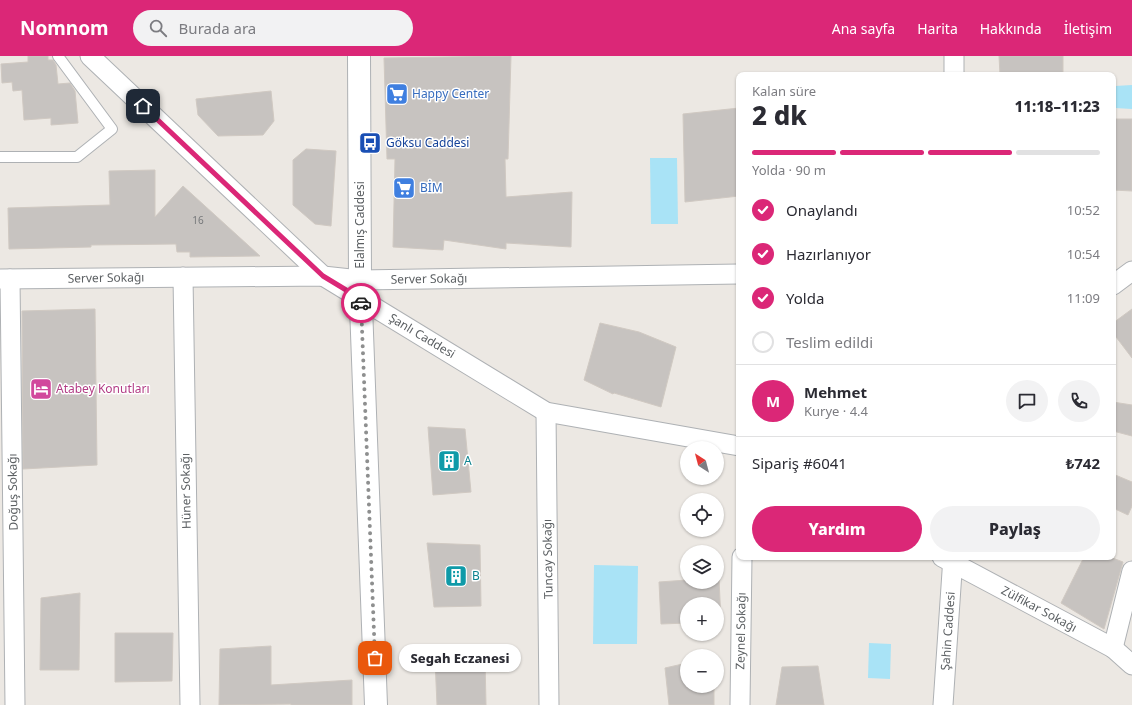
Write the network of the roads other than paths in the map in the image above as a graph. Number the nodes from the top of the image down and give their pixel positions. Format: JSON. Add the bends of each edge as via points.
{"nodes":[{"id":1,"x":58,"y":56,"type":"edge"},
{"id":2,"x":90,"y":56,"type":"edge"},
{"id":3,"x":359,"y":56,"type":"edge"},
{"id":4,"x":954,"y":56,"type":"edge"},
{"id":5,"x":954,"y":72,"type":"edge"},
{"id":6,"x":0,"y":157,"type":"edge"},
{"id":7,"x":1132,"y":271,"type":"edge"},
{"id":8,"x":736,"y":274,"type":"edge"},
{"id":9,"x":323,"y":276,"type":"junction"},
{"id":10,"x":183,"y":277,"type":"junction"},
{"id":11,"x":5,"y":279,"type":"edge"},
{"id":12,"x":1116,"y":283,"type":"edge"},
{"id":13,"x":361,"y":290,"type":"junction"},
{"id":14,"x":546,"y":412,"type":"junction"},
{"id":15,"x":736,"y":445,"type":"edge"},
{"id":16,"x":742,"y":560,"type":"edge"},
{"id":17,"x":949,"y":560,"type":"edge"},
{"id":18,"x":951,"y":560,"type":"edge"},
{"id":19,"x":1132,"y":571,"type":"edge"},
{"id":20,"x":1113,"y":648,"type":"junction"},
{"id":21,"x":1132,"y":665,"type":"edge"},
{"id":22,"x":16,"y":705,"type":"edge"},
{"id":23,"x":190,"y":705,"type":"edge"},
{"id":24,"x":376,"y":705,"type":"edge"},
{"id":25,"x":549,"y":705,"type":"edge"},
{"id":26,"x":740,"y":705,"type":"edge"},
{"id":27,"x":943,"y":705,"type":"edge"}],
"edges":[{"from":1,"to":6,"type":"lane","via":[[112,129],[77,157]]},
{"from":2,"to":9,"type":"street","name":"Şanlı Caddesi"},
{"from":3,"to":13,"type":"street","name":"Elalmış Caddesi"},
{"from":4,"to":5,"type":"street"},
{"from":7,"to":12,"type":"street"},
{"from":8,"to":13,"type":"street","name":"Server Sokağı"},
{"from":9,"to":10,"type":"street","name":"Server Sokağı"},
{"from":9,"to":13,"type":"street","name":"Şanlı Caddesi"},
{"from":10,"to":11,"type":"street","name":"Server Sokağı"},
{"from":10,"to":23,"type":"street","name":"Hüner Sokağı"},
{"from":11,"to":22,"type":"street","name":"Doğuş Sokağı"},
{"from":13,"to":14,"type":"street","name":"Şanlı Caddesi"},
{"from":13,"to":24,"type":"street","name":"Elalmış Caddesi"},
{"from":14,"to":15,"type":"street","name":"Şanlı Caddesi"},
{"from":14,"to":25,"type":"street","name":"Tuncay Sokağı"},
{"from":16,"to":26,"type":"street","name":"Zeynel Sokağı"},
{"from":17,"to":27,"type":"street","name":"Şahin Caddesi"},
{"from":18,"to":20,"type":"street","name":"Zülfikar Sokağı"},
{"from":19,"to":20,"type":"street"},
{"from":20,"to":21,"type":"street","name":"Zülfikar Sokağı"}]}
